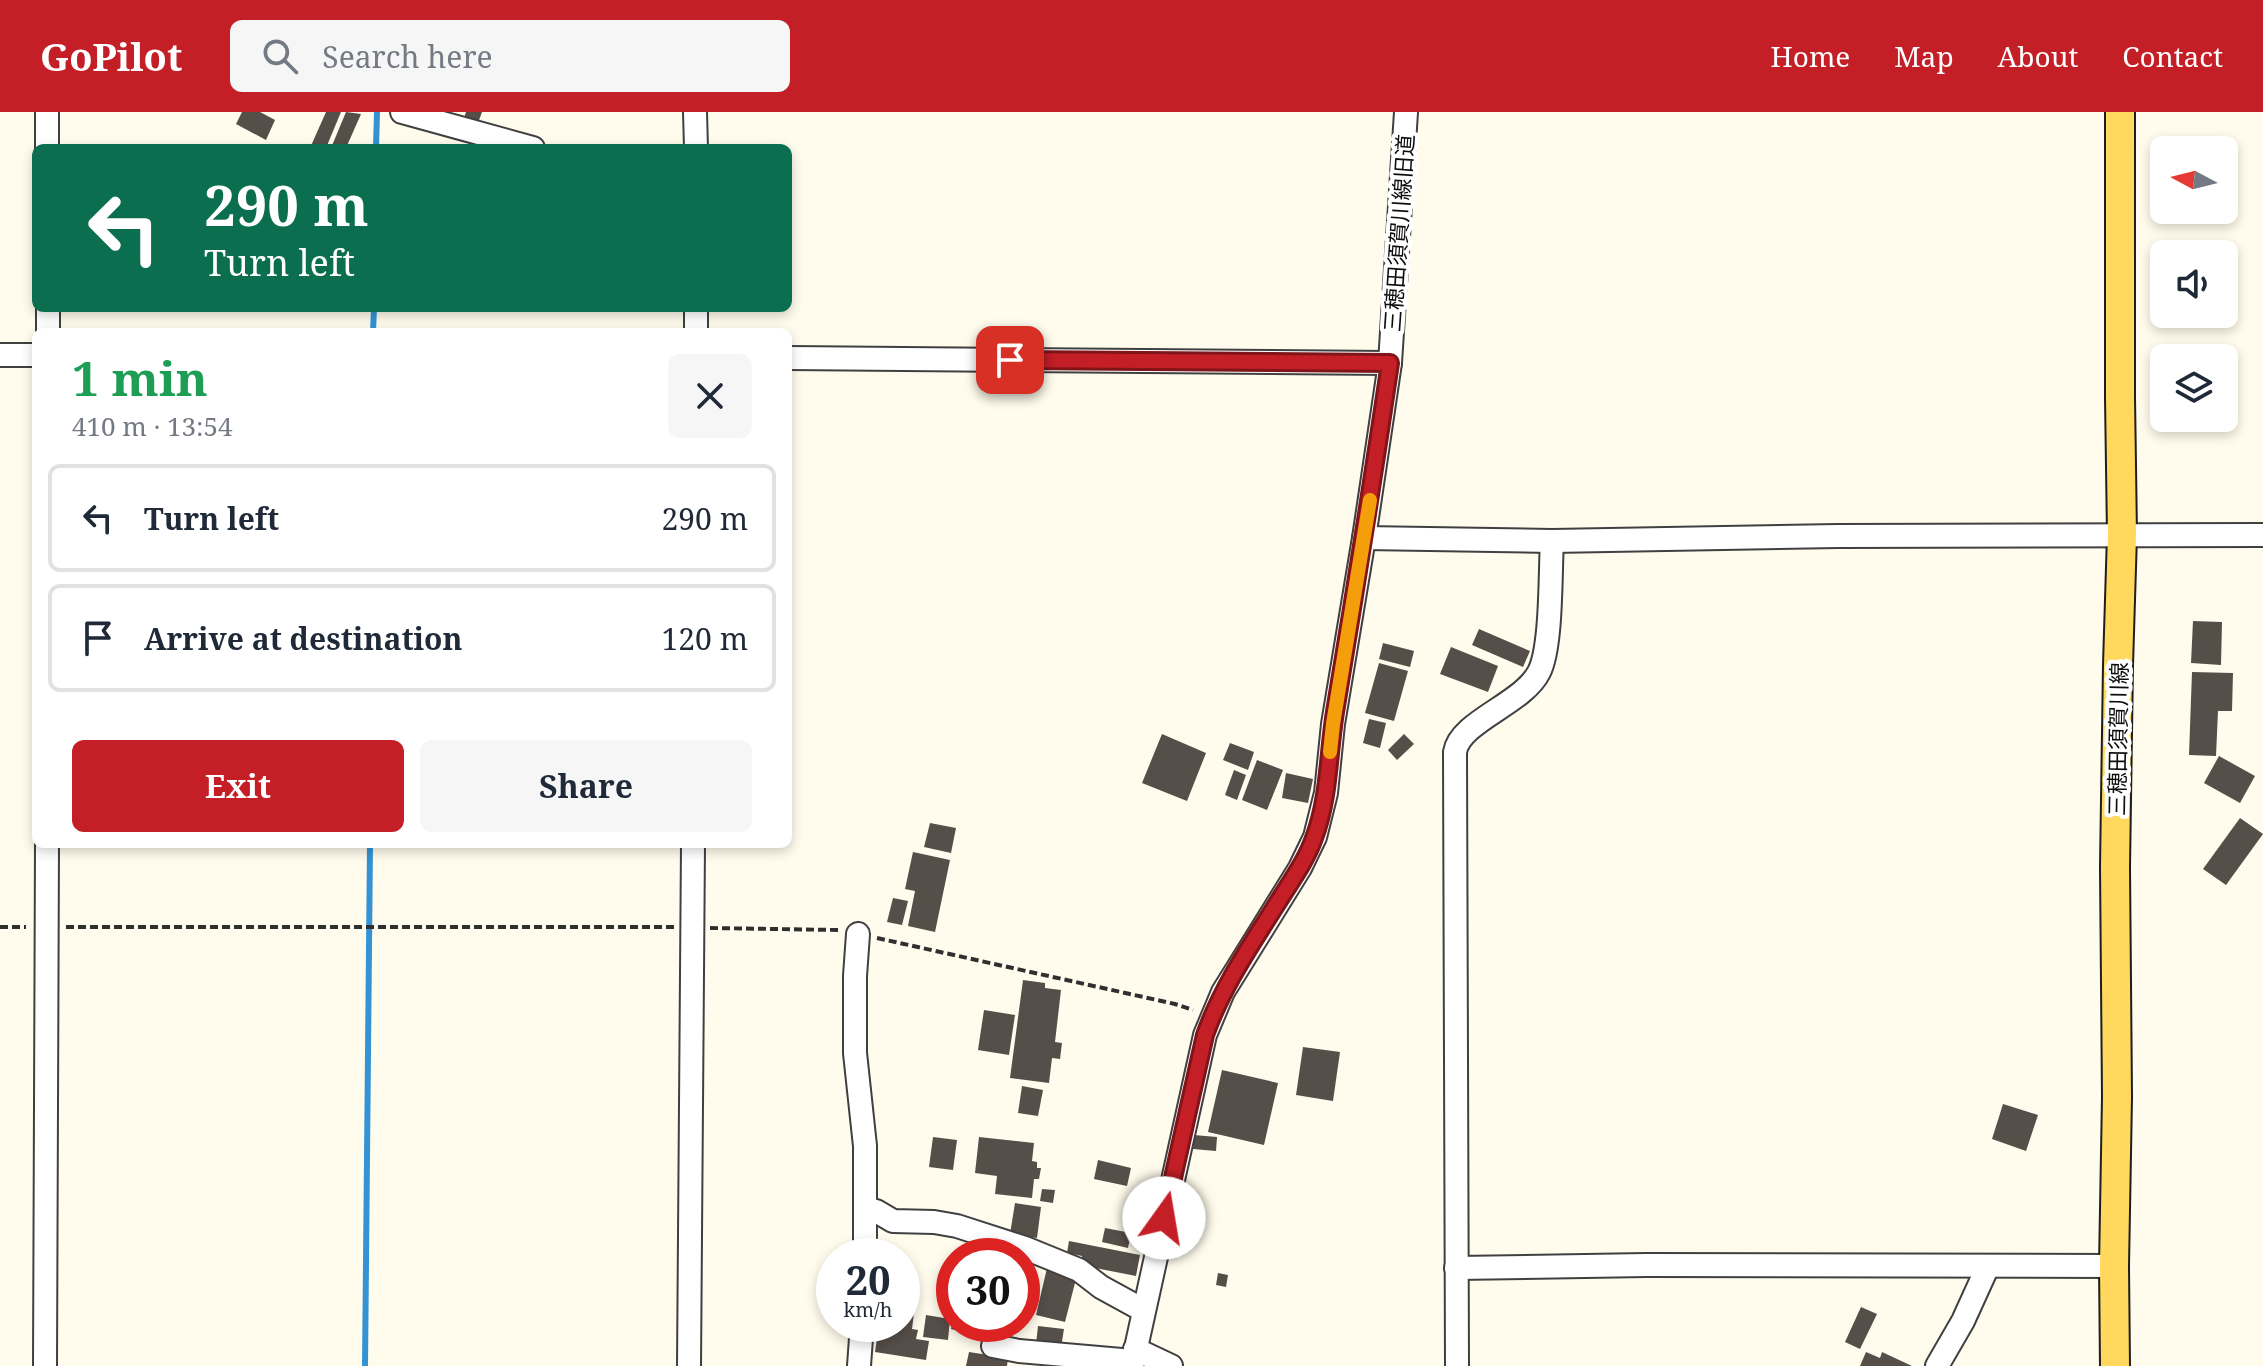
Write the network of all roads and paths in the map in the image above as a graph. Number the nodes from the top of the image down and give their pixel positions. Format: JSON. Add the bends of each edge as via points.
{"nodes":[{"id":1,"x":47,"y":112,"type":"edge"},
{"id":2,"x":402,"y":112,"type":"edge"},
{"id":3,"x":695,"y":112,"type":"edge"},
{"id":4,"x":1406,"y":112,"type":"edge"},
{"id":5,"x":2120,"y":112,"type":"edge"},
{"id":6,"x":47,"y":144,"type":"edge"},
{"id":7,"x":518,"y":144,"type":"edge"},
{"id":8,"x":696,"y":144,"type":"edge"},
{"id":9,"x":0,"y":355,"type":"edge"},
{"id":10,"x":32,"y":355,"type":"edge"},
{"id":11,"x":792,"y":358,"type":"edge"},
{"id":12,"x":1390,"y":363,"type":"junction"},
{"id":13,"x":2122,"y":535,"type":"junction"},
{"id":14,"x":2263,"y":535,"type":"edge"},
{"id":15,"x":1364,"y":538,"type":"junction"},
{"id":16,"x":1552,"y":541,"type":"junction"},
{"id":17,"x":47,"y":848,"type":"edge"},
{"id":18,"x":693,"y":848,"type":"edge"},
{"id":19,"x":0,"y":927,"type":"edge"},
{"id":20,"x":46,"y":927,"type":"junction"},
{"id":21,"x":694,"y":927,"type":"junction"},
{"id":22,"x":858,"y":934,"type":"junction"},
{"id":23,"x":1211,"y":1016,"type":"junction"},
{"id":24,"x":865,"y":1208,"type":"junction"},
{"id":25,"x":865,"y":1238,"type":"edge"},
{"id":26,"x":1988,"y":1266,"type":"junction"},
{"id":27,"x":2114,"y":1266,"type":"junction"},
{"id":28,"x":1456,"y":1268,"type":"junction"},
{"id":29,"x":1143,"y":1310,"type":"junction"},
{"id":30,"x":861,"y":1342,"type":"edge"},
{"id":31,"x":993,"y":1346,"type":"dead end"},
{"id":32,"x":1133,"y":1359,"type":"edge"},
{"id":33,"x":45,"y":1366,"type":"edge"},
{"id":34,"x":689,"y":1366,"type":"edge"},
{"id":35,"x":859,"y":1366,"type":"edge"},
{"id":36,"x":1171,"y":1366,"type":"edge"},
{"id":37,"x":1457,"y":1366,"type":"edge"},
{"id":38,"x":1937,"y":1366,"type":"edge"},
{"id":39,"x":2115,"y":1366,"type":"edge"}],
"edges":[{"from":1,"to":6,"type":"street"},
{"from":2,"to":7,"type":"street"},
{"from":3,"to":8,"type":"street"},
{"from":4,"to":12,"type":"street","name":"三穂田須賀川線旧道"},
{"from":5,"to":13,"type":"main road","name":"三穂田須賀川線"},
{"from":9,"to":10,"type":"street"},
{"from":11,"to":12,"type":"street"},
{"from":12,"to":15,"type":"street","name":"三穂田須賀川線旧道"},
{"from":13,"to":14,"type":"street"},
{"from":13,"to":16,"type":"street"},
{"from":13,"to":27,"type":"main road","name":"三穂田須賀川線"},
{"from":15,"to":16,"type":"street"},
{"from":15,"to":23,"type":"street","name":"三穂田須賀川線旧道","via":[[1315,837]]},
{"from":16,"to":28,"type":"street","via":[[1540,672],[1501,709],[1460,737],[1455,752]]},
{"from":17,"to":20,"type":"street"},
{"from":18,"to":21,"type":"street"},
{"from":19,"to":20,"type":"path"},
{"from":20,"to":21,"type":"path"},
{"from":20,"to":33,"type":"street"},
{"from":21,"to":22,"type":"path","via":[[835,929]]},
{"from":21,"to":34,"type":"street"},
{"from":22,"to":23,"type":"path"},
{"from":22,"to":24,"type":"street","via":[[855,1053]]},
{"from":23,"to":29,"type":"street","name":"三穂田須賀川線旧道"},
{"from":24,"to":25,"type":"street"},
{"from":24,"to":29,"type":"street","via":[[893,1221],[957,1226],[1025,1248],[1079,1270]]},
{"from":26,"to":27,"type":"street"},
{"from":26,"to":28,"type":"street"},
{"from":26,"to":38,"type":"street"},
{"from":27,"to":39,"type":"main road","name":"三穂田須賀川線"},
{"from":28,"to":37,"type":"street"},
{"from":29,"to":32,"type":"street","name":"三穂田須賀川線旧道"},
{"from":30,"to":35,"type":"street"},
{"from":31,"to":32,"type":"street"},
{"from":32,"to":36,"type":"street"}]}
